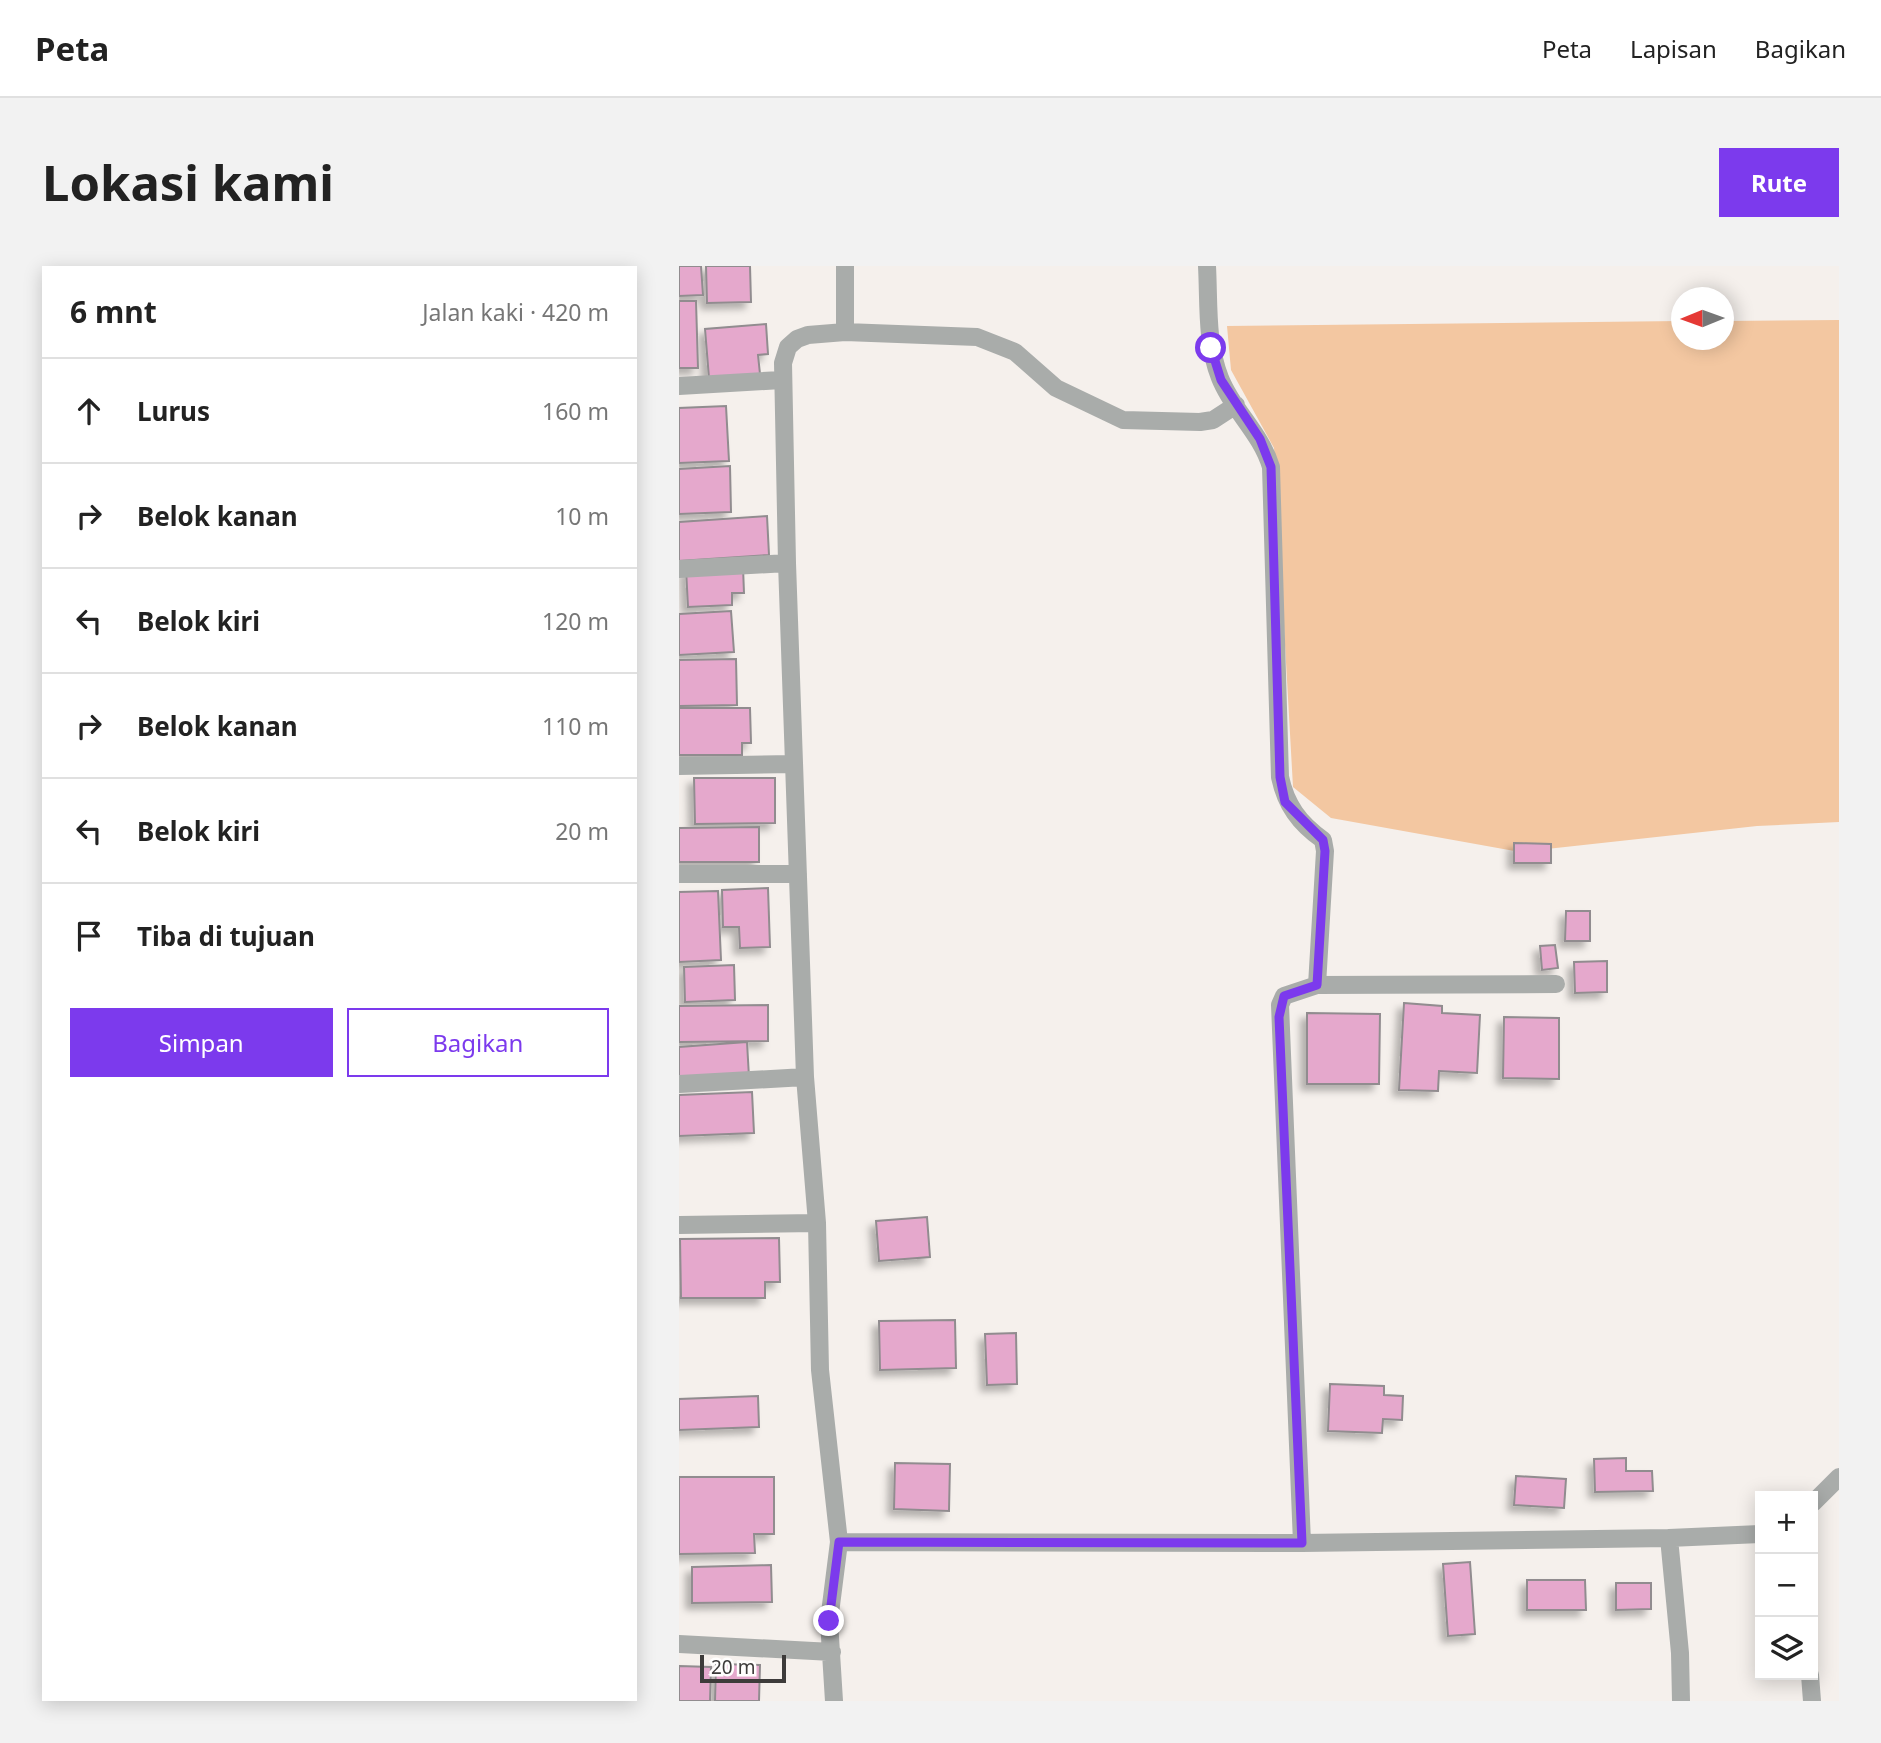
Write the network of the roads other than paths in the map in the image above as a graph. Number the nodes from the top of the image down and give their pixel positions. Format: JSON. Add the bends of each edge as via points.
{"nodes":[{"id":1,"x":845,"y":266,"type":"edge"},
{"id":2,"x":1207,"y":266,"type":"edge"},
{"id":3,"x":845,"y":332,"type":"junction"},
{"id":4,"x":782,"y":380,"type":"junction"},
{"id":5,"x":679,"y":386,"type":"edge"},
{"id":6,"x":1236,"y":405,"type":"junction"},
{"id":7,"x":787,"y":563,"type":"junction"},
{"id":8,"x":679,"y":569,"type":"edge"},
{"id":9,"x":793,"y":764,"type":"junction"},
{"id":10,"x":679,"y":766,"type":"edge"},
{"id":11,"x":679,"y":874,"type":"edge"},
{"id":12,"x":798,"y":874,"type":"junction"},
{"id":13,"x":1556,"y":984,"type":"dead end"},
{"id":14,"x":1317,"y":985,"type":"junction"},
{"id":15,"x":804,"y":1077,"type":"junction"},
{"id":16,"x":679,"y":1084,"type":"edge"},
{"id":17,"x":817,"y":1223,"type":"junction"},
{"id":18,"x":679,"y":1225,"type":"edge"},
{"id":19,"x":1839,"y":1477,"type":"edge"},
{"id":20,"x":1818,"y":1498,"type":"edge"},
{"id":21,"x":1755,"y":1534,"type":"edge"},
{"id":22,"x":1669,"y":1538,"type":"junction"},
{"id":23,"x":839,"y":1542,"type":"junction"},
{"id":24,"x":1302,"y":1543,"type":"junction"},
{"id":25,"x":679,"y":1644,"type":"edge"},
{"id":26,"x":832,"y":1652,"type":"junction"},
{"id":27,"x":1810,"y":1680,"type":"edge"},
{"id":28,"x":834,"y":1701,"type":"edge"},
{"id":29,"x":1681,"y":1701,"type":"edge"},
{"id":30,"x":1812,"y":1701,"type":"edge"}],
"edges":[{"from":1,"to":3,"type":"street"},
{"from":2,"to":6,"type":"street","via":[[1211,348],[1221,380]]},
{"from":3,"to":4,"type":"street","via":[[797,339],[788,347]]},
{"from":3,"to":6,"type":"street","via":[[977,337],[999,343],[1034,366],[1056,388],[1123,420],[1200,422],[1213,420]]},
{"from":4,"to":5,"type":"street"},
{"from":4,"to":7,"type":"street"},
{"from":6,"to":14,"type":"street","via":[[1260,439],[1271,467],[1280,777],[1285,802],[1323,840],[1325,851]]},
{"from":7,"to":8,"type":"street"},
{"from":7,"to":9,"type":"street"},
{"from":9,"to":10,"type":"street"},
{"from":9,"to":12,"type":"street"},
{"from":11,"to":12,"type":"street"},
{"from":12,"to":15,"type":"street"},
{"from":13,"to":14,"type":"street"},
{"from":14,"to":24,"type":"street","via":[[1284,996],[1279,1017]]},
{"from":15,"to":16,"type":"street"},
{"from":15,"to":17,"type":"street"},
{"from":17,"to":18,"type":"street"},
{"from":17,"to":23,"type":"street","via":[[820,1370]]},
{"from":19,"to":20,"type":"street"},
{"from":21,"to":22,"type":"street"},
{"from":22,"to":24,"type":"street"},
{"from":22,"to":29,"type":"street"},
{"from":23,"to":24,"type":"street"},
{"from":23,"to":26,"type":"street","via":[[829,1621]]},
{"from":25,"to":26,"type":"street"},
{"from":26,"to":28,"type":"street"},
{"from":27,"to":30,"type":"street"}]}
